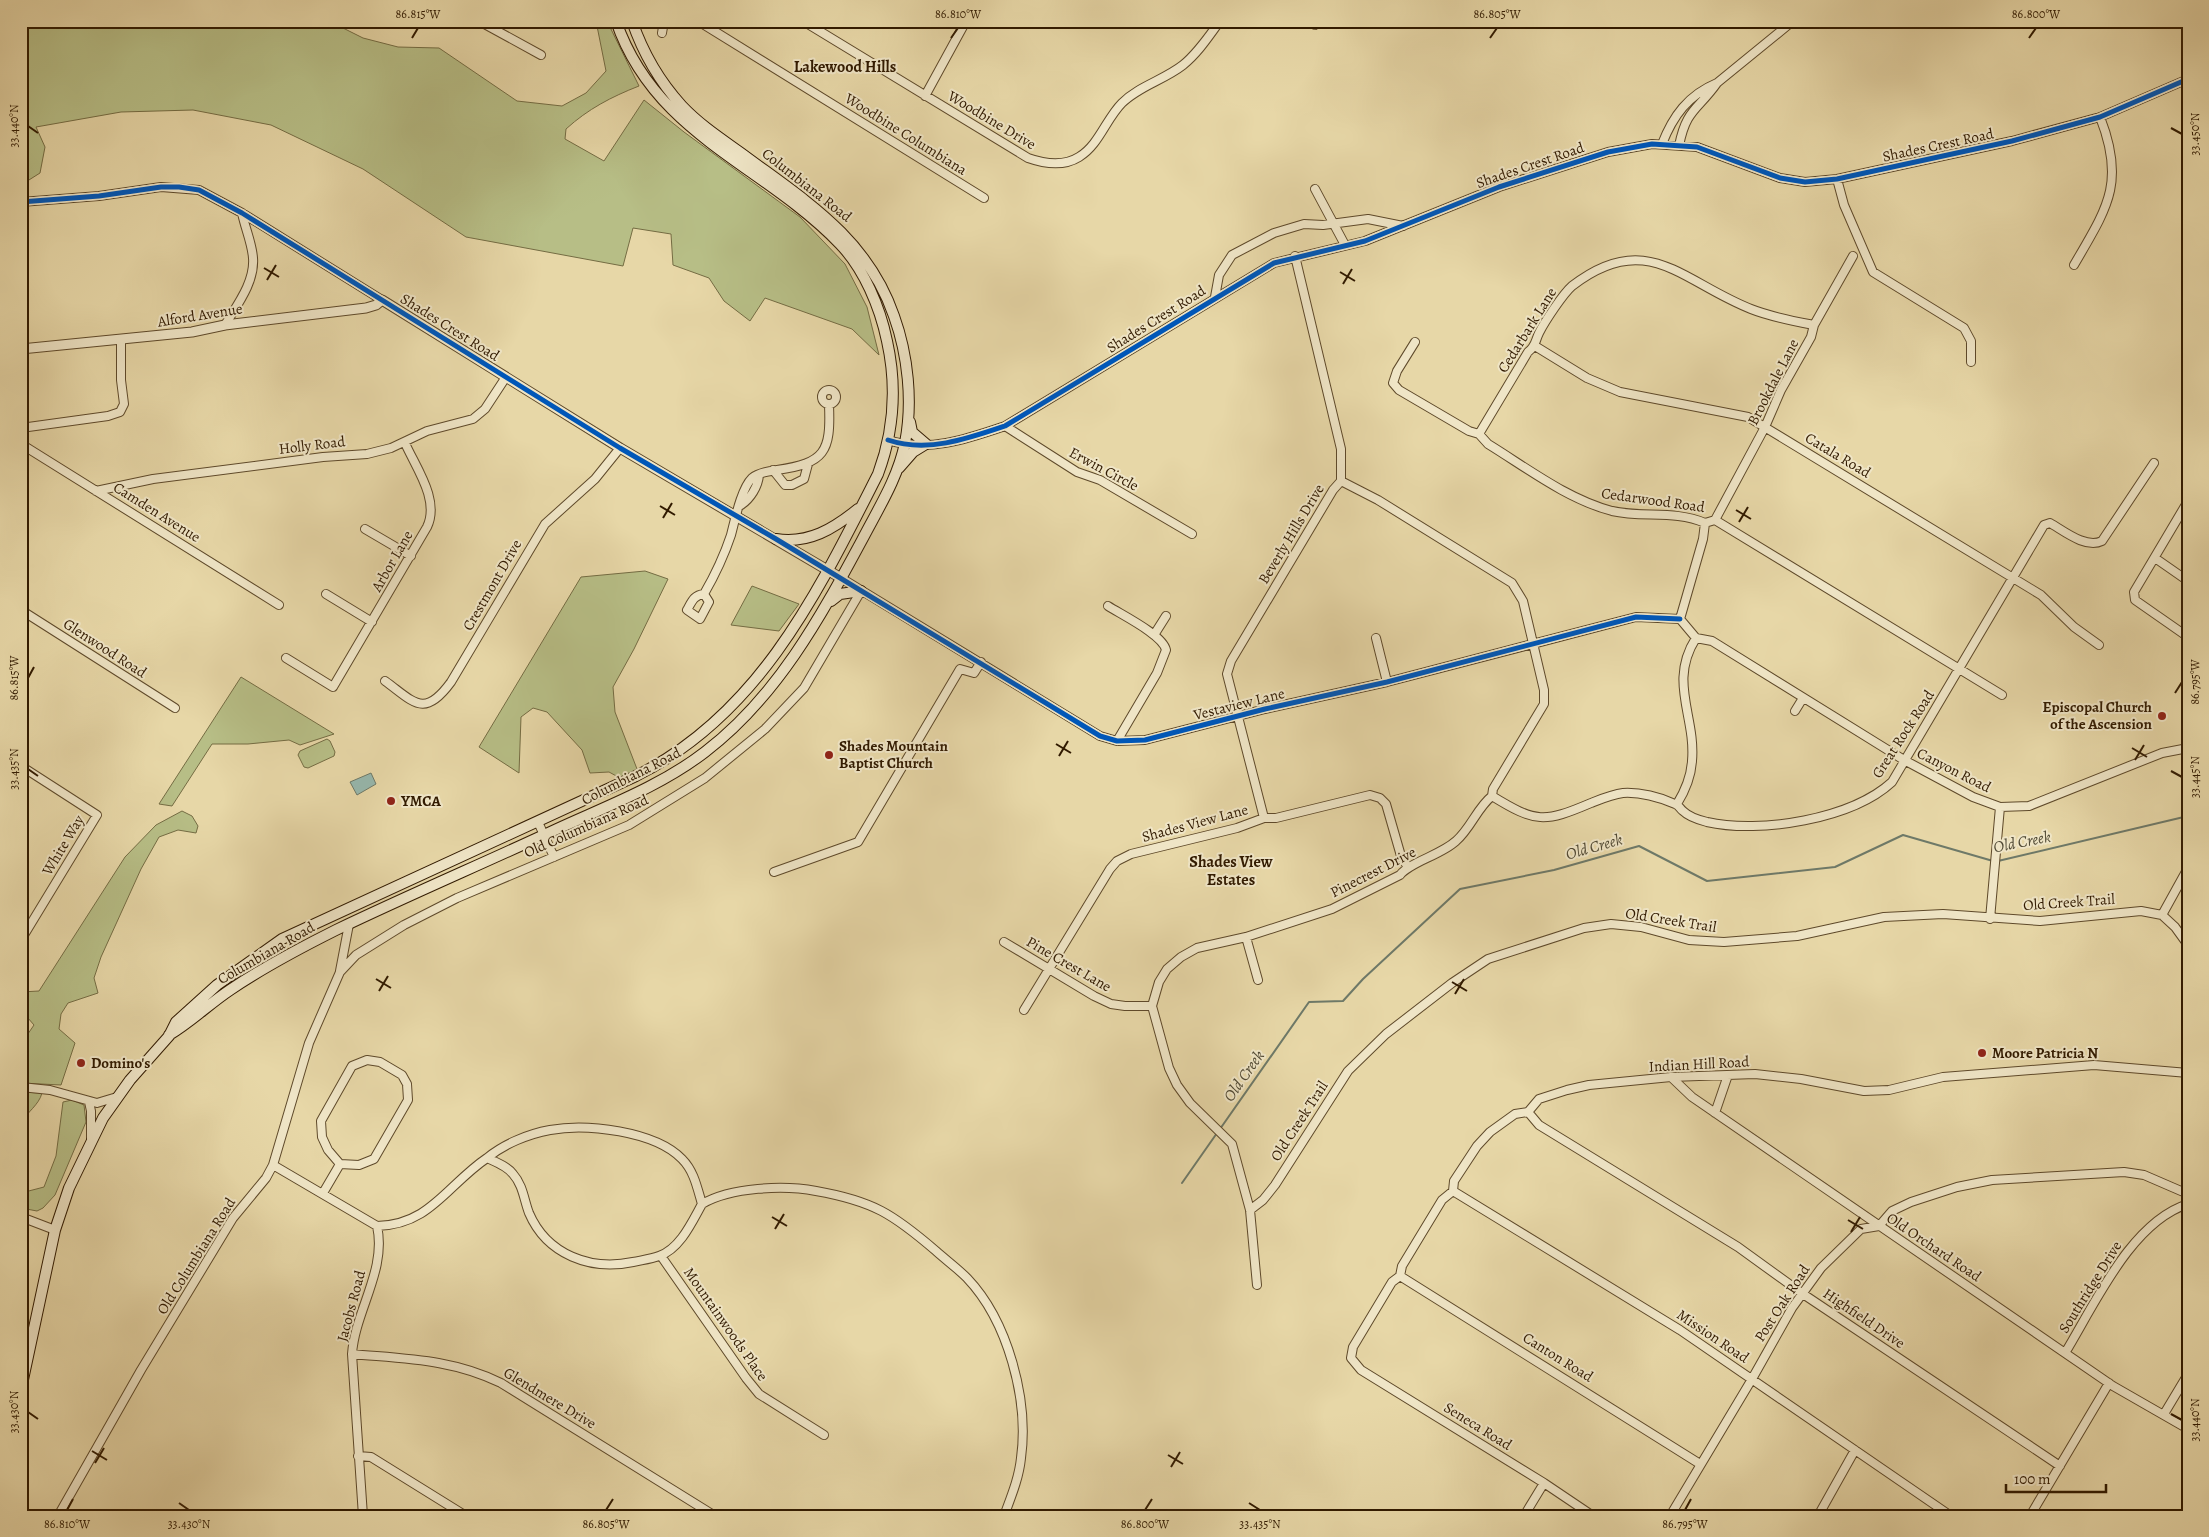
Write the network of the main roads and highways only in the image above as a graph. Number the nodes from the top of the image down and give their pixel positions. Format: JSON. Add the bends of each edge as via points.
{"nodes":[{"id":1,"x":616,"y":21,"type":"edge"},
{"id":2,"x":632,"y":21,"type":"edge"},
{"id":3,"x":697,"y":127,"type":"junction"},
{"id":4,"x":909,"y":417,"type":"junction"},
{"id":5,"x":896,"y":471,"type":"junction"},
{"id":6,"x":862,"y":505,"type":"junction"},
{"id":7,"x":776,"y":539,"type":"road end"},
{"id":8,"x":861,"y":591,"type":"road end"},
{"id":9,"x":825,"y":607,"type":"junction"},
{"id":10,"x":789,"y":636,"type":"junction"},
{"id":11,"x":803,"y":645,"type":"junction"},
{"id":12,"x":708,"y":728,"type":"junction"},
{"id":13,"x":719,"y":741,"type":"junction"},
{"id":14,"x":168,"y":1036,"type":"junction"},
{"id":15,"x":21,"y":1389,"type":"edge"}],
"edges":[{"from":1,"to":3,"type":"main road","name":"Columbiana Road","via":[[630,56],[644,78],[672,111]]},
{"from":2,"to":3,"type":"main road","name":"Columbiana Road","via":[[639,41],[661,80]]},
{"from":3,"to":4,"type":"main road","name":"Columbiana Road","via":[[824,214],[873,269],[894,315],[905,355]]},
{"from":3,"to":6,"type":"main road","name":"Columbiana Road","via":[[841,244],[859,269],[881,313],[892,361],[893,409],[878,474]]},
{"from":4,"to":5,"type":"main road","name":"Columbiana Road"},
{"from":4,"to":5,"type":"main road","via":[[912,432],[926,444],[913,452]]},
{"from":5,"to":9,"type":"main road","name":"Columbiana Road"},
{"from":6,"to":7,"type":"main road","via":[[819,535],[798,541]]},
{"from":6,"to":10,"type":"main road","name":"Columbiana Road"},
{"from":8,"to":9,"type":"main road","via":[[840,594]]},
{"from":9,"to":11,"type":"main road","name":"Columbiana Road"},
{"from":10,"to":11,"type":"main road"},
{"from":10,"to":12,"type":"main road","name":"Columbiana Road","via":[[746,693]]},
{"from":11,"to":13,"type":"main road","name":"Columbiana Road","via":[[767,692]]},
{"from":12,"to":13,"type":"main road"},
{"from":12,"to":14,"type":"main road","name":"Columbiana Road","via":[[658,765],[282,939],[202,998],[176,1022]]},
{"from":13,"to":14,"type":"main road","name":"Columbiana Road","via":[[666,777],[349,924],[260,971]]},
{"from":14,"to":15,"type":"main road","name":"Columbiana Road","via":[[117,1097],[91,1140],[69,1188],[55,1230]]}]}
